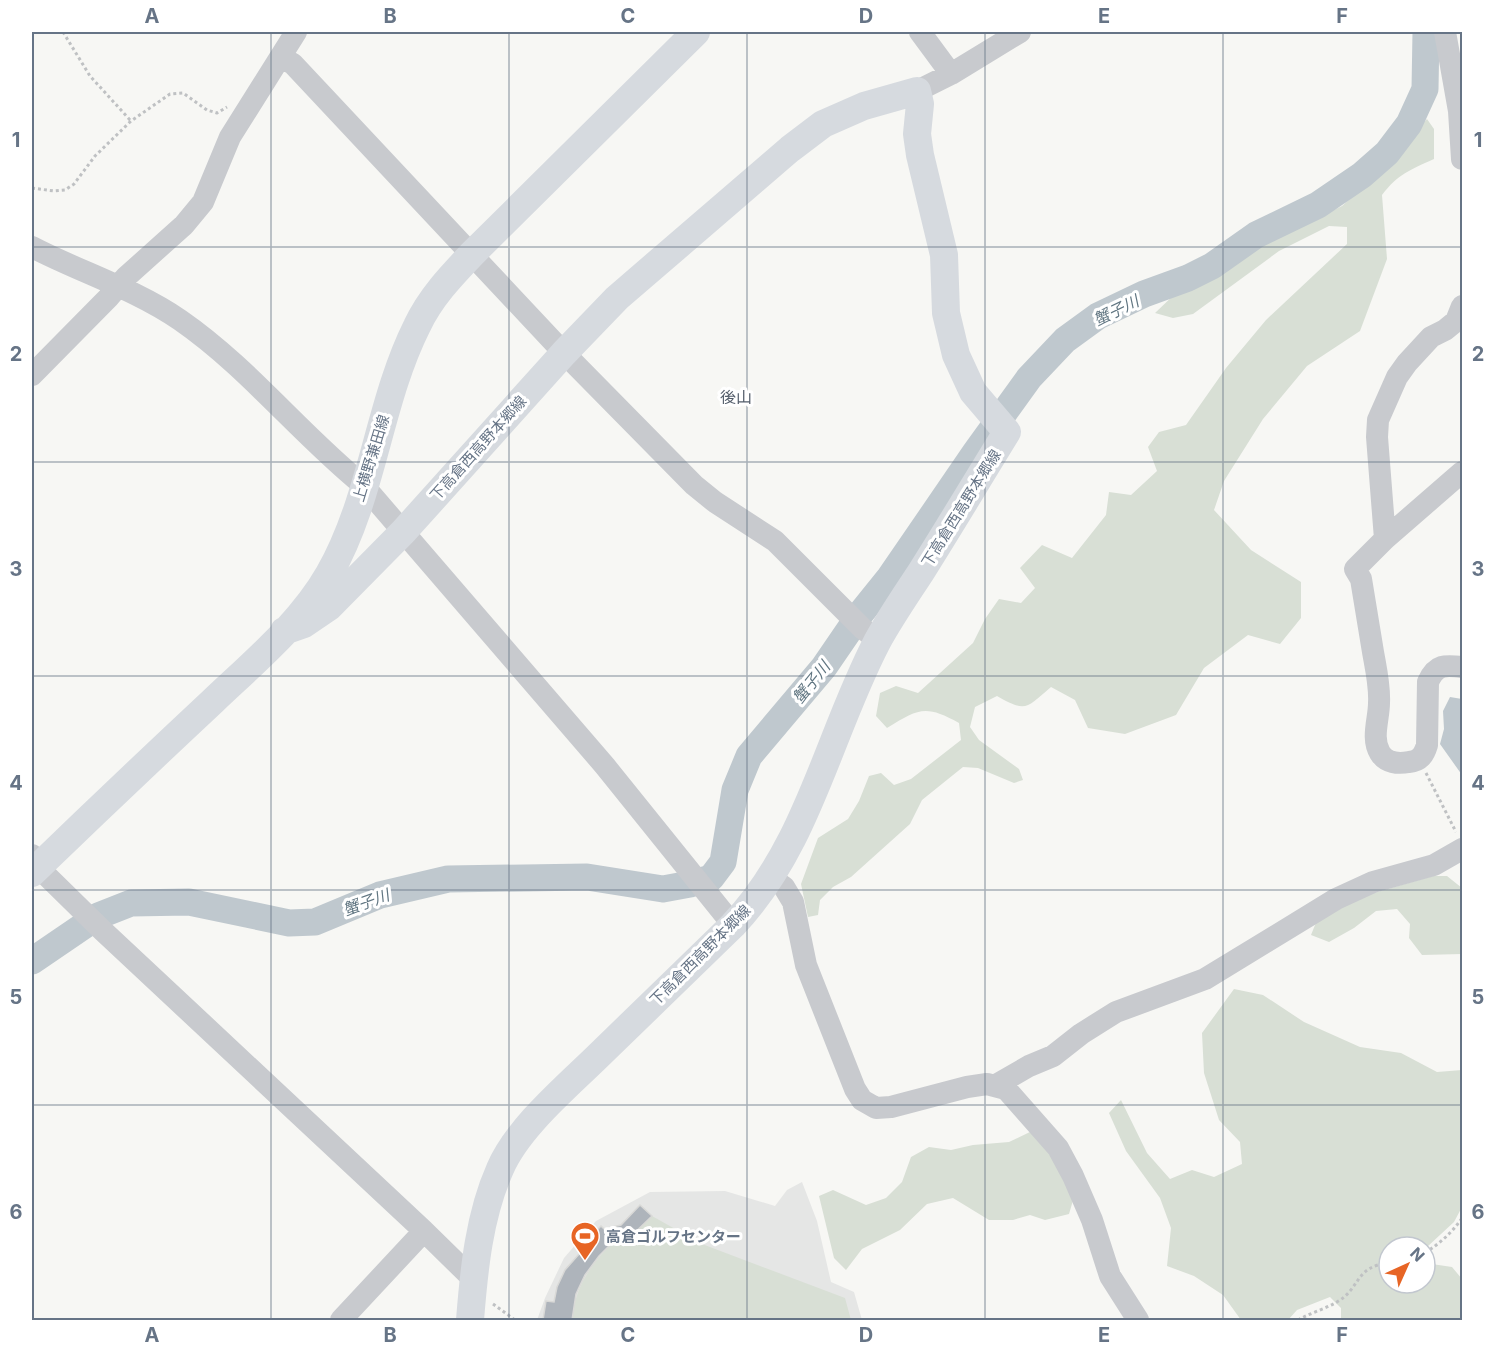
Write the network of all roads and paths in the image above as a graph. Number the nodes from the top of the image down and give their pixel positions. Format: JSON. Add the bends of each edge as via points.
{"nodes":[{"id":1,"x":63,"y":32,"type":"edge"},
{"id":2,"x":296,"y":32,"type":"edge"},
{"id":3,"x":696,"y":32,"type":"edge"},
{"id":4,"x":920,"y":32,"type":"edge"},
{"id":5,"x":1020,"y":32,"type":"edge"},
{"id":6,"x":1445,"y":32,"type":"edge"},
{"id":7,"x":281,"y":57,"type":"junction"},
{"id":8,"x":951,"y":74,"type":"junction"},
{"id":9,"x":917,"y":91,"type":"junction"},
{"id":10,"x":230,"y":106,"type":"dead end"},
{"id":11,"x":131,"y":121,"type":"junction"},
{"id":12,"x":1462,"y":159,"type":"edge"},
{"id":13,"x":32,"y":188,"type":"edge"},
{"id":14,"x":32,"y":247,"type":"edge"},
{"id":15,"x":472,"y":254,"type":"junction"},
{"id":16,"x":118,"y":286,"type":"junction"},
{"id":17,"x":1462,"y":306,"type":"edge"},
{"id":18,"x":564,"y":353,"type":"junction"},
{"id":19,"x":32,"y":375,"type":"edge"},
{"id":20,"x":1462,"y":472,"type":"edge"},
{"id":21,"x":363,"y":485,"type":"junction"},
{"id":22,"x":404,"y":531,"type":"junction"},
{"id":23,"x":1385,"y":539,"type":"junction"},
{"id":24,"x":864,"y":628,"type":"junction"},
{"id":25,"x":284,"y":631,"type":"junction"},
{"id":26,"x":1462,"y":667,"type":"edge"},
{"id":27,"x":1418,"y":760,"type":"junction"},
{"id":28,"x":1460,"y":841,"type":"edge"},
{"id":29,"x":34,"y":865,"type":"edge"},
{"id":30,"x":771,"y":878,"type":"junction"},
{"id":31,"x":733,"y":925,"type":"junction"},
{"id":32,"x":996,"y":1085,"type":"junction"},
{"id":33,"x":1462,"y":1218,"type":"edge"},
{"id":34,"x":424,"y":1231,"type":"junction"},
{"id":35,"x":1437,"y":1245,"type":"edge"},
{"id":36,"x":1377,"y":1266,"type":"edge"},
{"id":37,"x":473,"y":1280,"type":"junction"},
{"id":38,"x":341,"y":1320,"type":"edge"},
{"id":39,"x":470,"y":1320,"type":"edge"},
{"id":40,"x":1138,"y":1320,"type":"edge"},
{"id":41,"x":1298,"y":1320,"type":"edge"}],
"edges":[{"from":1,"to":11,"type":"path","via":[[90,76]]},
{"from":2,"to":7,"type":"street"},
{"from":3,"to":15,"type":"main road","name":"上横野兼田線"},
{"from":4,"to":8,"type":"street"},
{"from":5,"to":8,"type":"street"},
{"from":6,"to":12,"type":"street","via":[[1459,111]]},
{"from":7,"to":15,"type":"street","via":[[293,64]]},
{"from":7,"to":16,"type":"street","via":[[230,137],[203,202],[184,225]]},
{"from":8,"to":9,"type":"street"},
{"from":9,"to":18,"type":"main road","name":"下高倉西高野本郷線","via":[[864,106],[823,124],[617,298]]},
{"from":9,"to":24,"type":"main road","name":"下高倉西高野本郷線","via":[[920,155],[944,255],[946,313],[956,355],[974,392],[999,423]]},
{"from":10,"to":11,"type":"path","via":[[218,112],[207,110],[183,93],[170,94]]},
{"from":11,"to":13,"type":"path","via":[[95,156],[74,184],[65,190]]},
{"from":14,"to":16,"type":"street"},
{"from":15,"to":18,"type":"street"},
{"from":15,"to":21,"type":"main road","name":"上横野兼田線","via":[[440,289],[418,323],[404,354]]},
{"from":16,"to":19,"type":"street"},
{"from":16,"to":21,"type":"street","via":[[178,318],[215,346]]},
{"from":17,"to":23,"type":"street","via":[[1455,321],[1431,337],[1407,363],[1378,420]]},
{"from":18,"to":22,"type":"main road","name":"下高倉西高野本郷線"},
{"from":18,"to":24,"type":"street","via":[[694,485],[775,541]]},
{"from":20,"to":23,"type":"street"},
{"from":21,"to":22,"type":"street"},
{"from":21,"to":25,"type":"main road","name":"上横野兼田線","via":[[345,543],[328,575]]},
{"from":22,"to":25,"type":"main road","name":"下高倉西高野本郷線","via":[[329,607],[304,624]]},
{"from":22,"to":31,"type":"street","via":[[605,766]]},
{"from":23,"to":27,"type":"street","via":[[1355,569],[1361,579],[1378,683],[1376,742],[1385,759],[1395,763]]},
{"from":24,"to":30,"type":"main road","name":"下高倉西高野本郷線","via":[[857,684],[814,792]]},
{"from":25,"to":29,"type":"main road","name":"上横野兼田線"},
{"from":26,"to":27,"type":"street","via":[[1449,665],[1432,673],[1426,700],[1427,745]]},
{"from":27,"to":28,"type":"path"},
{"from":28,"to":32,"type":"street","via":[[1434,865],[1373,882],[1336,899],[1214,974],[1116,1012],[1053,1056]]},
{"from":29,"to":34,"type":"street"},
{"from":30,"to":31,"type":"main road","name":"下高倉西高野本郷線"},
{"from":30,"to":32,"type":"street","via":[[784,887],[793,902],[806,965],[862,1100],[876,1108],[891,1107],[967,1087]]},
{"from":31,"to":37,"type":"main road","name":"下高倉西高野本郷線","via":[[520,1137],[501,1167],[488,1201]]},
{"from":32,"to":40,"type":"street","via":[[1013,1096],[1058,1148],[1092,1220],[1110,1276]]},
{"from":33,"to":35,"type":"path"},
{"from":34,"to":37,"type":"street"},
{"from":34,"to":38,"type":"street"},
{"from":36,"to":41,"type":"path","via":[[1369,1268],[1339,1301]]},
{"from":37,"to":39,"type":"main road","name":"下高倉西高野本郷線"}]}
